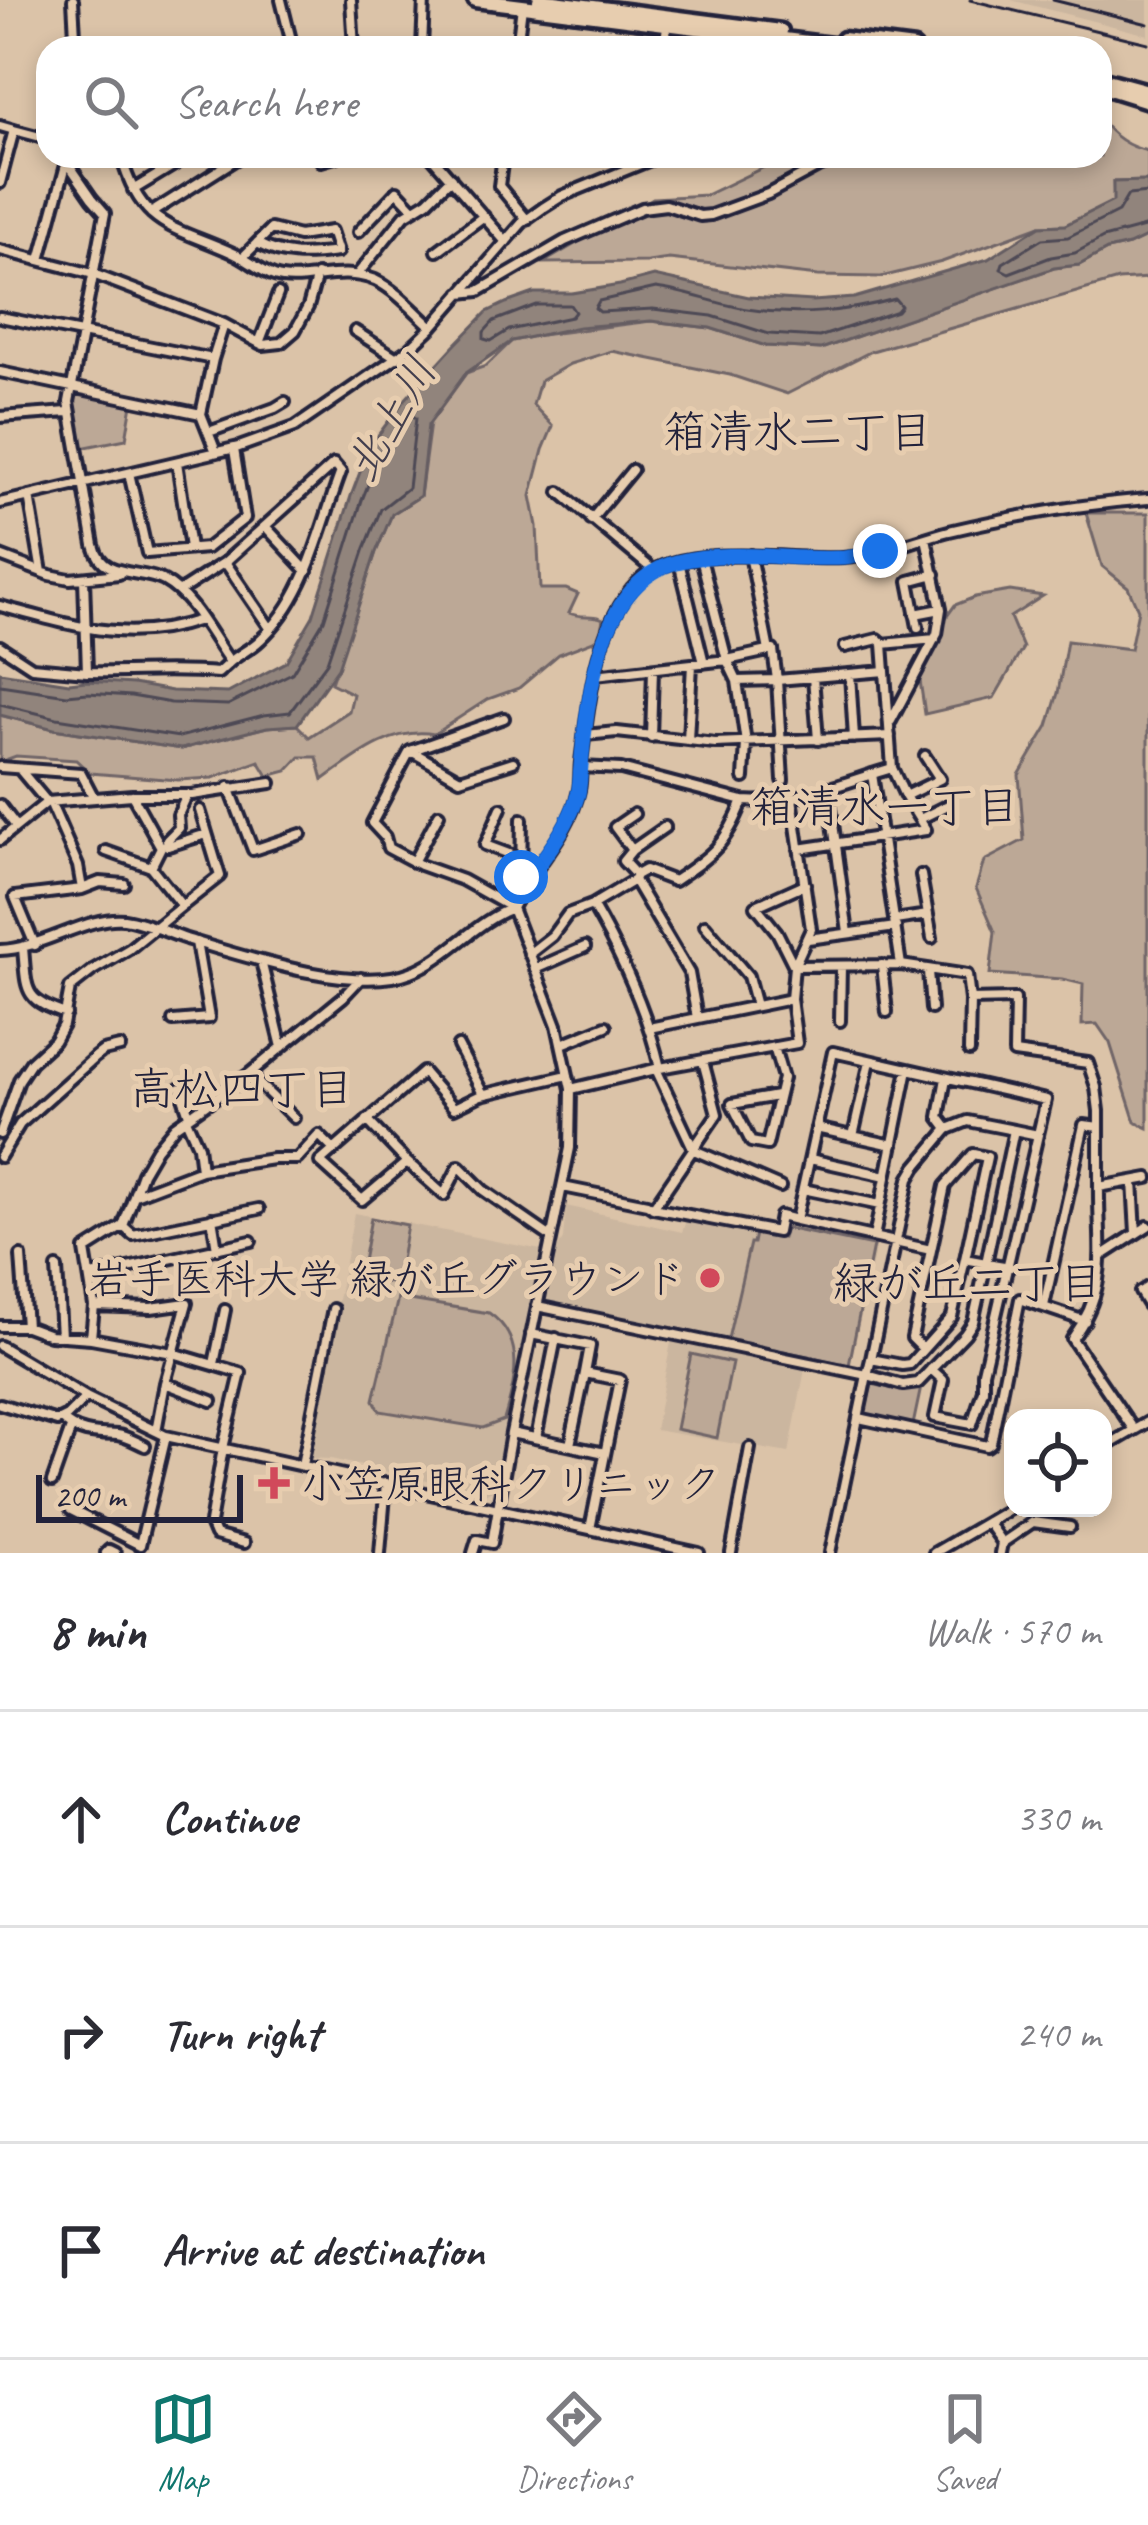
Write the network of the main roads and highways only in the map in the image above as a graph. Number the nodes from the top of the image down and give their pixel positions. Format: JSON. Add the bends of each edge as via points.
{"nodes":[{"id":1,"x":475,"y":0,"type":"edge"},
{"id":2,"x":538,"y":0,"type":"edge"},
{"id":3,"x":668,"y":21,"type":"junction"},
{"id":4,"x":772,"y":36,"type":"edge"},
{"id":5,"x":805,"y":36,"type":"edge"},
{"id":6,"x":1112,"y":85,"type":"edge"},
{"id":7,"x":1147,"y":95,"type":"edge"}],
"edges":[{"from":1,"to":3,"type":"highway"},
{"from":2,"to":3,"type":"highway"},
{"from":3,"to":4,"type":"highway"},
{"from":3,"to":5,"type":"highway"},
{"from":6,"to":7,"type":"highway"}]}
